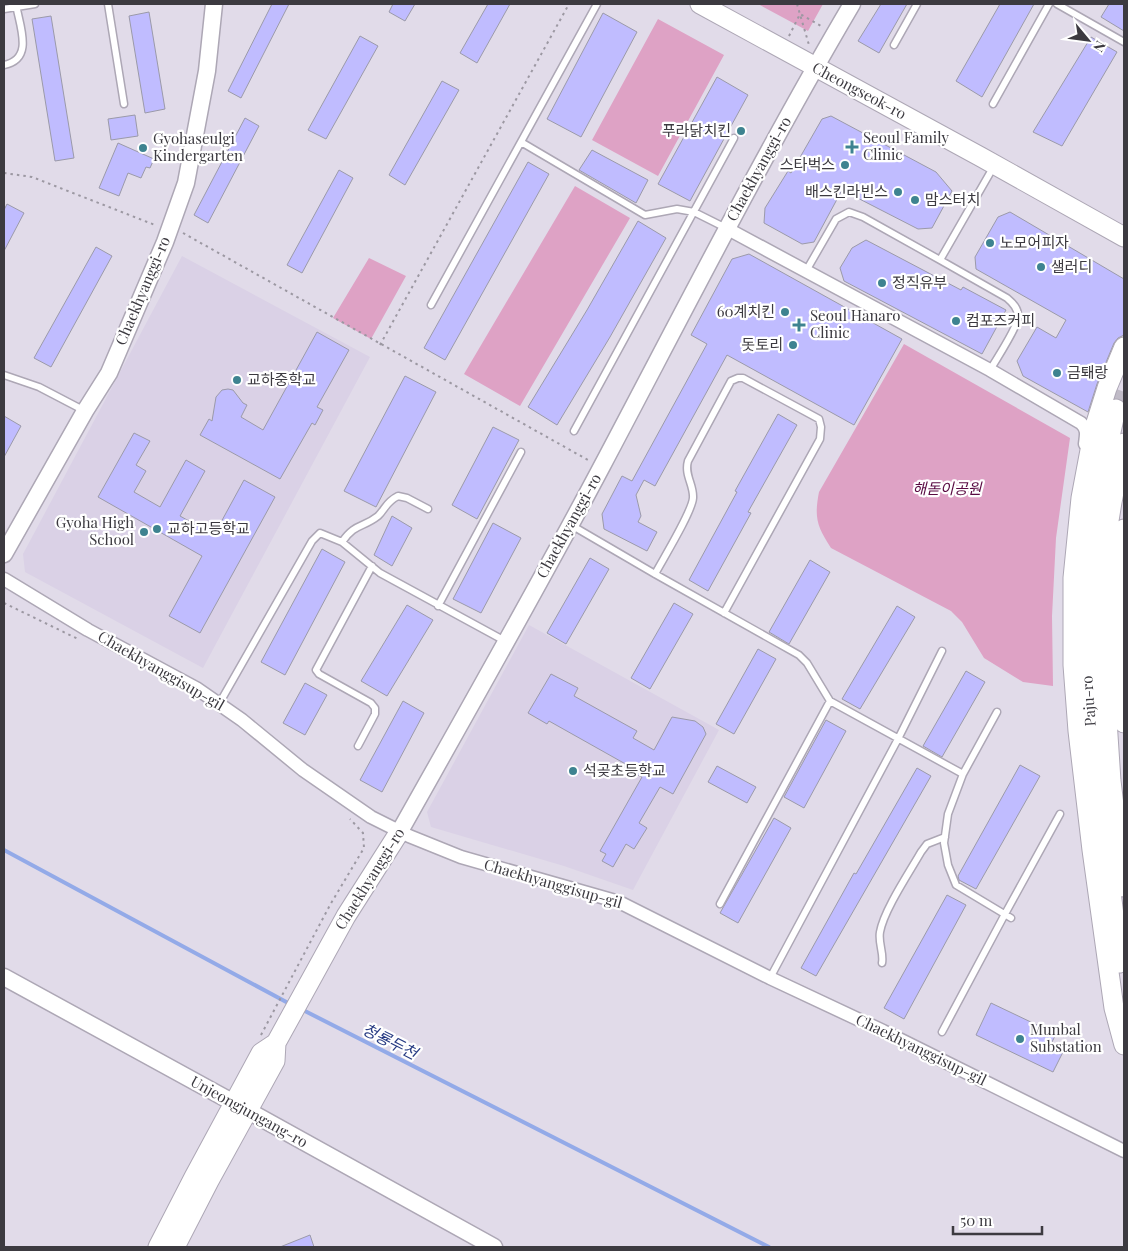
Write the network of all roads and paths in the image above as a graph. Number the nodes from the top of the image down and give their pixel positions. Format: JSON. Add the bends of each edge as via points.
{"nodes":[{"id":1,"x":35,"y":4,"type":"edge"},
{"id":2,"x":108,"y":4,"type":"edge"},
{"id":3,"x":214,"y":4,"type":"edge"},
{"id":4,"x":569,"y":4,"type":"edge"},
{"id":5,"x":597,"y":4,"type":"edge"},
{"id":6,"x":700,"y":4,"type":"edge"},
{"id":7,"x":797,"y":4,"type":"edge"},
{"id":8,"x":852,"y":4,"type":"edge"},
{"id":9,"x":917,"y":4,"type":"edge"},
{"id":10,"x":1049,"y":4,"type":"edge"},
{"id":11,"x":1057,"y":4,"type":"edge"},
{"id":12,"x":16,"y":5,"type":"edge"},
{"id":13,"x":4,"y":9,"type":"edge"},
{"id":14,"x":800,"y":14,"type":"junction"},
{"id":15,"x":834,"y":34,"type":"junction"},
{"id":16,"x":1124,"y":42,"type":"edge"},
{"id":17,"x":894,"y":45,"type":"dead end"},
{"id":18,"x":782,"y":50,"type":"junction"},
{"id":19,"x":4,"y":65,"type":"edge"},
{"id":20,"x":815,"y":68,"type":"junction"},
{"id":21,"x":124,"y":104,"type":"dead end"},
{"id":22,"x":993,"y":104,"type":"dead end"},
{"id":23,"x":734,"y":138,"type":"dead end"},
{"id":24,"x":521,"y":142,"type":"junction"},
{"id":25,"x":994,"y":164,"type":"junction"},
{"id":26,"x":4,"y":173,"type":"edge"},
{"id":27,"x":694,"y":212,"type":"junction"},
{"id":28,"x":155,"y":225,"type":"dead end"},
{"id":29,"x":726,"y":228,"type":"junction"},
{"id":30,"x":183,"y":233,"type":"dead end"},
{"id":31,"x":1124,"y":237,"type":"edge"},
{"id":32,"x":940,"y":260,"type":"junction"},
{"id":33,"x":806,"y":271,"type":"junction"},
{"id":34,"x":431,"y":305,"type":"dead end"},
{"id":35,"x":380,"y":344,"type":"junction"},
{"id":36,"x":1124,"y":347,"type":"edge"},
{"id":37,"x":990,"y":370,"type":"junction"},
{"id":38,"x":4,"y":375,"type":"edge"},
{"id":39,"x":1124,"y":381,"type":"edge"},
{"id":40,"x":1107,"y":388,"type":"junction"},
{"id":41,"x":1116,"y":409,"type":"tunnel mouth"},
{"id":42,"x":85,"y":411,"type":"junction"},
{"id":43,"x":574,"y":431,"type":"dead end"},
{"id":44,"x":1124,"y":443,"type":"edge"},
{"id":45,"x":521,"y":452,"type":"dead end"},
{"id":46,"x":601,"y":467,"type":"junction"},
{"id":47,"x":428,"y":509,"type":"dead end"},
{"id":48,"x":570,"y":524,"type":"junction"},
{"id":49,"x":1124,"y":529,"type":"edge"},
{"id":50,"x":342,"y":542,"type":"junction"},
{"id":51,"x":4,"y":554,"type":"edge"},
{"id":52,"x":372,"y":566,"type":"junction"},
{"id":53,"x":655,"y":574,"type":"junction"},
{"id":54,"x":4,"y":580,"type":"edge"},
{"id":55,"x":4,"y":603,"type":"edge"},
{"id":56,"x":438,"y":606,"type":"junction"},
{"id":57,"x":724,"y":613,"type":"junction"},
{"id":58,"x":80,"y":640,"type":"dead end"},
{"id":59,"x":506,"y":642,"type":"junction"},
{"id":60,"x":942,"y":652,"type":"dead end"},
{"id":61,"x":1075,"y":692,"type":"junction"},
{"id":62,"x":830,"y":701,"type":"junction"},
{"id":63,"x":219,"y":704,"type":"junction"},
{"id":64,"x":997,"y":712,"type":"dead end"},
{"id":65,"x":1124,"y":723,"type":"edge"},
{"id":66,"x":898,"y":739,"type":"junction"},
{"id":67,"x":358,"y":746,"type":"dead end"},
{"id":68,"x":962,"y":774,"type":"junction"},
{"id":69,"x":1060,"y":814,"type":"dead end"},
{"id":70,"x":346,"y":815,"type":"dead end"},
{"id":71,"x":400,"y":831,"type":"junction"},
{"id":72,"x":945,"y":837,"type":"junction"},
{"id":73,"x":1124,"y":887,"type":"edge"},
{"id":74,"x":720,"y":904,"type":"dead end"},
{"id":75,"x":1005,"y":914,"type":"junction"},
{"id":76,"x":1012,"y":918,"type":"dead end"},
{"id":77,"x":882,"y":963,"type":"dead end"},
{"id":78,"x":4,"y":977,"type":"edge"},
{"id":79,"x":770,"y":978,"type":"junction"},
{"id":80,"x":1124,"y":994,"type":"edge"},
{"id":81,"x":268,"y":1022,"type":"dead end"},
{"id":82,"x":942,"y":1032,"type":"dead end"},
{"id":83,"x":1124,"y":1045,"type":"edge"},
{"id":84,"x":241,"y":1106,"type":"junction"},
{"id":85,"x":1124,"y":1151,"type":"edge"},
{"id":86,"x":158,"y":1247,"type":"edge"},
{"id":87,"x":175,"y":1247,"type":"edge"},
{"id":88,"x":494,"y":1247,"type":"edge"}],
"edges":[{"from":1,"to":12,"type":"lane"},
{"from":2,"to":21,"type":"lane"},
{"from":3,"to":42,"type":"street","name":"Chaekhyanggi-ro","via":[[207,71],[186,183],[165,242],[109,374]]},
{"from":4,"to":35,"type":"path"},
{"from":5,"to":24,"type":"lane"},
{"from":6,"to":18,"type":"main road","name":"Cheongseok-ro"},
{"from":7,"to":14,"type":"path"},
{"from":8,"to":15,"type":"street","name":"Chaekhyanggi-ro"},
{"from":9,"to":17,"type":"lane"},
{"from":10,"to":22,"type":"lane"},
{"from":11,"to":16,"type":"lane"},
{"from":12,"to":13,"type":"lane"},
{"from":12,"to":19,"type":"lane","via":[[22,53],[17,60]]},
{"from":14,"to":15,"type":"path"},
{"from":14,"to":18,"type":"path"},
{"from":14,"to":20,"type":"path"},
{"from":15,"to":20,"type":"street","name":"Chaekhyanggi-ro"},
{"from":18,"to":20,"type":"main road","name":"Cheongseok-ro"},
{"from":20,"to":25,"type":"main road","name":"Cheongseok-ro"},
{"from":20,"to":29,"type":"street","name":"Chaekhyanggi-ro"},
{"from":23,"to":27,"type":"lane"},
{"from":24,"to":27,"type":"lane","via":[[645,215],[677,209]]},
{"from":24,"to":34,"type":"lane"},
{"from":25,"to":31,"type":"main road","name":"Cheongseok-ro"},
{"from":25,"to":32,"type":"lane"},
{"from":26,"to":28,"type":"path","via":[[32,177]]},
{"from":27,"to":29,"type":"lane"},
{"from":27,"to":43,"type":"lane"},
{"from":29,"to":33,"type":"street"},
{"from":29,"to":46,"type":"street","name":"Chaekhyanggi-ro"},
{"from":30,"to":35,"type":"path"},
{"from":32,"to":33,"type":"lane","via":[[849,212],[836,219]]},
{"from":32,"to":37,"type":"lane","via":[[1007,298],[1017,310],[1015,326]]},
{"from":33,"to":37,"type":"street"},
{"from":35,"to":46,"type":"path"},
{"from":36,"to":40,"type":"main road"},
{"from":37,"to":61,"type":"street","via":[[1081,424],[1087,432],[1073,500],[1069,559],[1066,671]]},
{"from":38,"to":42,"type":"lane","via":[[39,387]]},
{"from":39,"to":40,"type":"main road"},
{"from":40,"to":61,"type":"main road","via":[[1094,429],[1081,498],[1073,578]]},
{"from":41,"to":80,"type":"main road","name":"Paju-ro","via":[[1094,510],[1085,627],[1089,718]]},
{"from":42,"to":51,"type":"street","name":"Chaekhyanggi-ro"},
{"from":44,"to":73,"type":"main road","name":"Paju-ro","via":[[1106,539],[1101,628],[1111,781]]},
{"from":45,"to":56,"type":"lane"},
{"from":46,"to":48,"type":"street","name":"Chaekhyanggi-ro"},
{"from":47,"to":50,"type":"lane","via":[[398,496],[389,501],[376,517],[349,532]]},
{"from":48,"to":53,"type":"lane"},
{"from":48,"to":59,"type":"street","name":"Chaekhyanggi-ro"},
{"from":49,"to":65,"type":"main road","via":[[1119,570],[1118,636]]},
{"from":50,"to":52,"type":"lane"},
{"from":50,"to":63,"type":"lane","via":[[320,533],[312,541]]},
{"from":52,"to":56,"type":"lane"},
{"from":52,"to":67,"type":"lane","via":[[316,670],[375,708]]},
{"from":53,"to":57,"type":"lane"},
{"from":53,"to":57,"type":"lane","via":[[692,506],[688,461],[731,381],[743,378],[819,419],[820,439]]},
{"from":54,"to":63,"type":"street","name":"Chaekhyanggisup-gil"},
{"from":55,"to":58,"type":"path"},
{"from":56,"to":59,"type":"lane"},
{"from":57,"to":62,"type":"lane","via":[[799,655]]},
{"from":59,"to":71,"type":"street","name":"Chaekhyanggi-ro"},
{"from":60,"to":66,"type":"lane"},
{"from":61,"to":83,"type":"main road","via":[[1100,914],[1114,1008]]},
{"from":62,"to":66,"type":"lane"},
{"from":62,"to":74,"type":"lane"},
{"from":63,"to":71,"type":"street","name":"Chaekhyanggisup-gil","via":[[310,775],[371,817]]},
{"from":64,"to":68,"type":"lane"},
{"from":66,"to":68,"type":"lane"},
{"from":66,"to":79,"type":"lane"},
{"from":68,"to":72,"type":"lane","via":[[948,814]]},
{"from":69,"to":75,"type":"lane"},
{"from":70,"to":81,"type":"path","via":[[363,833],[364,848]]},
{"from":71,"to":79,"type":"street","name":"Chaekhyanggisup-gil","via":[[461,858],[619,902]]},
{"from":71,"to":84,"type":"main road","name":"Chaekhyanggi-ro","via":[[346,916],[276,1044],[261,1053]]},
{"from":72,"to":75,"type":"lane","via":[[948,865],[956,885]]},
{"from":72,"to":77,"type":"lane","via":[[927,844],[921,852],[882,922]]},
{"from":75,"to":76,"type":"lane"},
{"from":75,"to":82,"type":"lane"},
{"from":78,"to":84,"type":"street","name":"Unjeongjungang-ro"},
{"from":79,"to":85,"type":"street","name":"Chaekhyanggisup-gil"},
{"from":84,"to":86,"type":"main road","name":"Chaekhyanggi-ro","via":[[194,1178]]},
{"from":84,"to":87,"type":"main road","name":"Chaekhyanggi-ro","via":[[209,1181]]},
{"from":84,"to":88,"type":"street","name":"Unjeongjungang-ro"}]}
